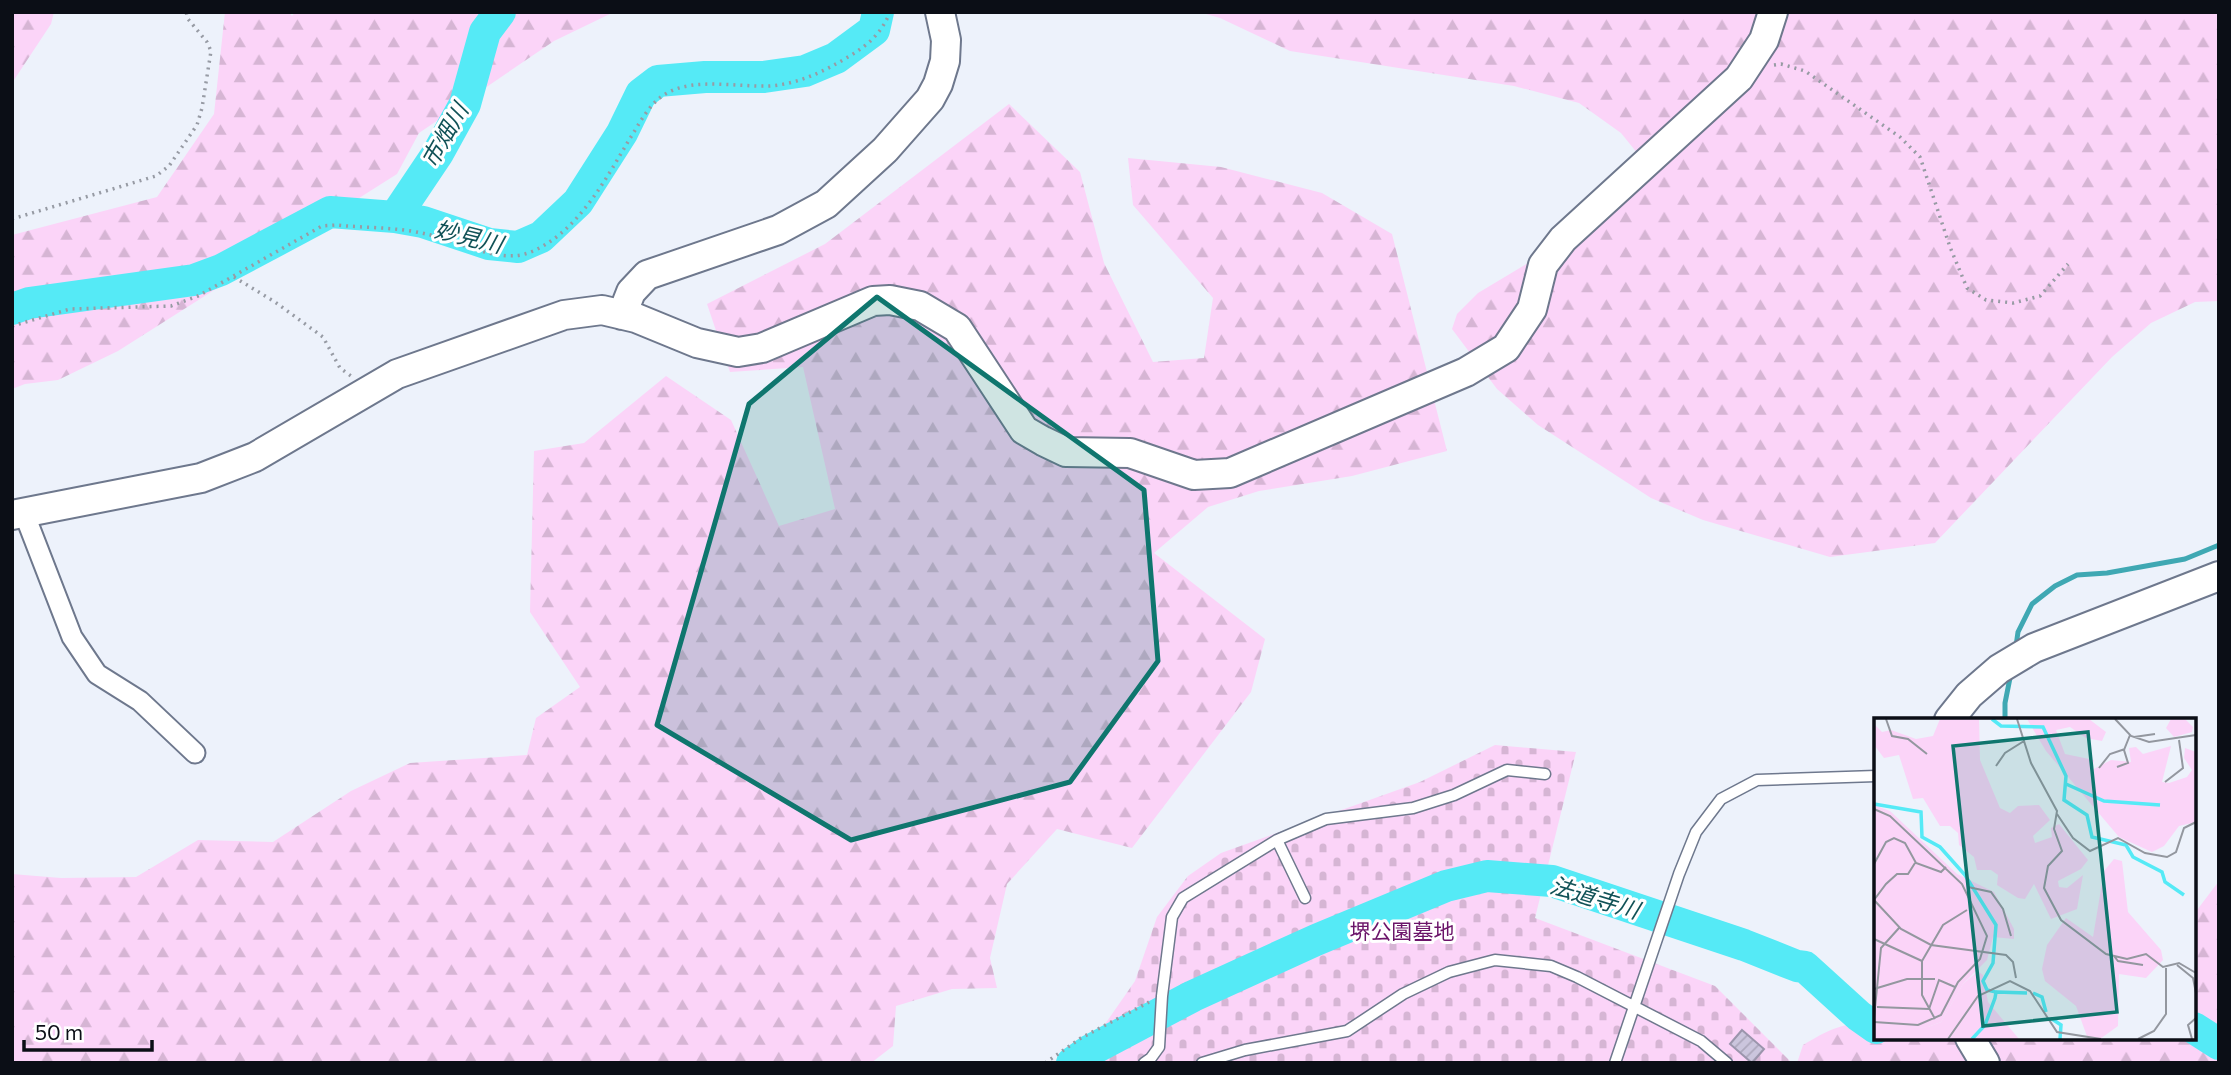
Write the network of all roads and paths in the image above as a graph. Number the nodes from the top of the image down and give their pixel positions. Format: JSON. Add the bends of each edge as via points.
{"nodes":[{"id":1,"x":186,"y":12,"type":"edge"},
{"id":2,"x":890,"y":12,"type":"edge"},
{"id":3,"x":940,"y":12,"type":"edge"},
{"id":4,"x":1773,"y":12,"type":"edge"},
{"id":5,"x":1746,"y":68,"type":"junction"},
{"id":6,"x":12,"y":219,"type":"edge"},
{"id":7,"x":2068,"y":264,"type":"dead end"},
{"id":8,"x":233,"y":276,"type":"junction"},
{"id":9,"x":622,"y":315,"type":"junction"},
{"id":10,"x":12,"y":326,"type":"edge"},
{"id":11,"x":359,"y":376,"type":"dead end"},
{"id":12,"x":18,"y":514,"type":"edge"},
{"id":13,"x":2219,"y":576,"type":"edge"},
{"id":14,"x":1951,"y":718,"type":"edge"},
{"id":15,"x":195,"y":753,"type":"dead end"},
{"id":16,"x":1545,"y":774,"type":"dead end"},
{"id":17,"x":1874,"y":776,"type":"edge"},
{"id":18,"x":1277,"y":841,"type":"junction"},
{"id":19,"x":1305,"y":898,"type":"dead end"},
{"id":20,"x":1162,"y":997,"type":"junction"},
{"id":21,"x":1633,"y":1007,"type":"junction"},
{"id":22,"x":1045,"y":1063,"type":"edge"},
{"id":23,"x":1144,"y":1063,"type":"edge"},
{"id":24,"x":1202,"y":1063,"type":"edge"},
{"id":25,"x":1615,"y":1063,"type":"edge"},
{"id":26,"x":1727,"y":1063,"type":"edge"}],
"edges":[{"from":1,"to":6,"type":"path","via":[[211,51],[197,125],[169,166],[156,176]]},
{"from":2,"to":8,"type":"path","via":[[879,33],[862,49],[796,82],[682,86],[666,93],[653,104],[581,212],[530,253],[501,255],[425,233],[322,226]]},
{"from":3,"to":9,"type":"street","via":[[946,40],[939,84],[885,150],[826,204],[778,230],[647,275],[631,292]]},
{"from":4,"to":5,"type":"street","via":[[1764,40]]},
{"from":5,"to":7,"type":"path","via":[[1781,64],[1805,71],[1900,137],[1920,157],[1967,288],[1986,300],[2013,303],[2040,296]]},
{"from":5,"to":9,"type":"street","via":[[1563,239],[1543,265],[1532,309],[1506,348],[1466,372],[1230,473],[1195,475],[1129,453],[1066,452],[1043,442],[1024,430],[957,328],[920,306],[873,301],[762,348],[738,352],[697,343]]},
{"from":8,"to":10,"type":"path","via":[[171,306],[70,309]]},
{"from":8,"to":11,"type":"path","via":[[323,337],[340,368]]},
{"from":9,"to":12,"type":"street","via":[[602,310],[564,315],[397,374],[255,457],[201,478]]},
{"from":12,"to":15,"type":"street","via":[[49,573],[72,637],[97,674],[140,701]]},
{"from":13,"to":14,"type":"street","via":[[2034,649],[1999,669]]},
{"from":16,"to":18,"type":"lane","via":[[1507,769],[1454,795],[1413,808],[1326,819]]},
{"from":17,"to":21,"type":"lane","via":[[1757,779],[1721,799],[1696,832]]},
{"from":18,"to":19,"type":"lane"},
{"from":18,"to":20,"type":"lane","via":[[1183,898],[1172,917]]},
{"from":20,"to":22,"type":"path","via":[[1081,1038]]},
{"from":20,"to":23,"type":"lane","via":[[1161,1036]]},
{"from":21,"to":24,"type":"lane","via":[[1551,966],[1495,960],[1449,972],[1347,1031]]},
{"from":21,"to":25,"type":"lane"},
{"from":21,"to":26,"type":"lane","via":[[1701,1041]]}]}
